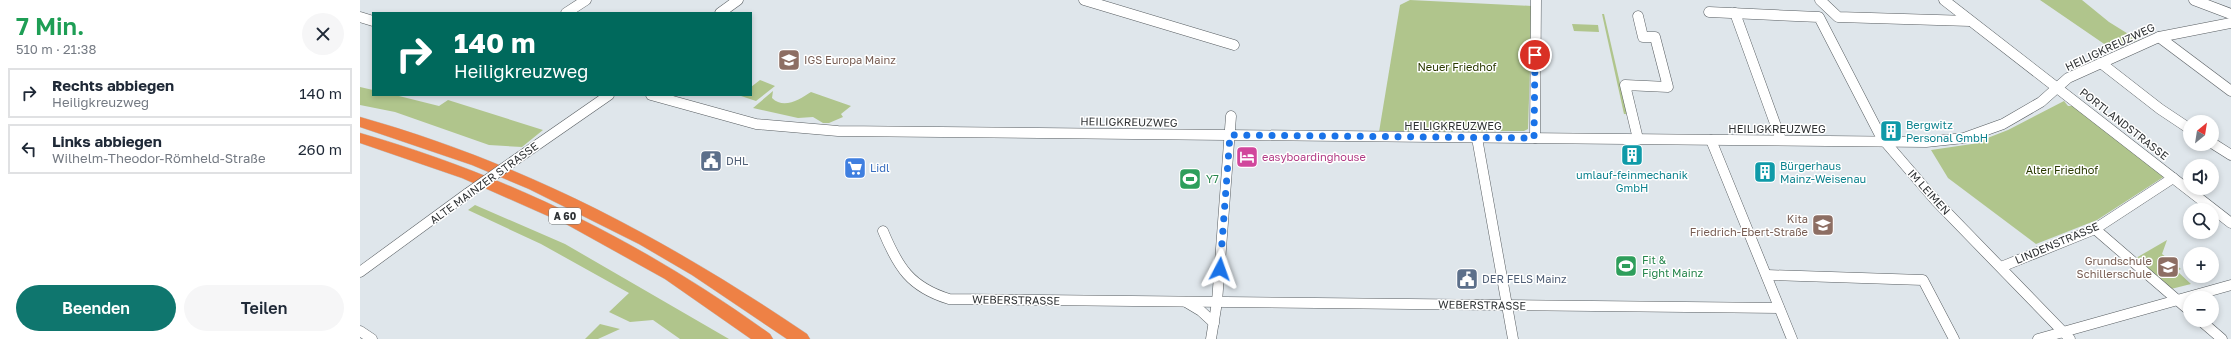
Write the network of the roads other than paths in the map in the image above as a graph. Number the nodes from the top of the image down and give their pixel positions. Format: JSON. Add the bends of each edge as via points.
{"nodes":[{"id":1,"x":586,"y":0,"type":"edge"},
{"id":2,"x":738,"y":0,"type":"edge"},
{"id":3,"x":1084,"y":0,"type":"edge"},
{"id":4,"x":1536,"y":0,"type":"edge"},
{"id":5,"x":1820,"y":0,"type":"edge"},
{"id":6,"x":1944,"y":0,"type":"edge"},
{"id":7,"x":2194,"y":0,"type":"edge"},
{"id":8,"x":568,"y":12,"type":"edge"},
{"id":9,"x":721,"y":12,"type":"edge"},
{"id":10,"x":1708,"y":12,"type":"dead end"},
{"id":11,"x":1735,"y":13,"type":"junction"},
{"id":12,"x":2231,"y":14,"type":"edge"},
{"id":13,"x":1638,"y":16,"type":"dead end"},
{"id":14,"x":360,"y":17,"type":"edge"},
{"id":15,"x":372,"y":21,"type":"edge"},
{"id":16,"x":1970,"y":21,"type":"junction"},
{"id":17,"x":2231,"y":23,"type":"edge"},
{"id":18,"x":2159,"y":37,"type":"junction"},
{"id":19,"x":1234,"y":45,"type":"dead end"},
{"id":20,"x":2101,"y":63,"type":"junction"},
{"id":21,"x":2058,"y":88,"type":"junction"},
{"id":22,"x":2231,"y":91,"type":"edge"},
{"id":23,"x":608,"y":96,"type":"edge"},
{"id":24,"x":656,"y":96,"type":"edge"},
{"id":25,"x":2048,"y":97,"type":"junction"},
{"id":26,"x":2077,"y":102,"type":"junction"},
{"id":27,"x":1231,"y":116,"type":"dead end"},
{"id":28,"x":360,"y":122,"type":"edge"},
{"id":29,"x":2183,"y":124,"type":"edge"},
{"id":30,"x":1230,"y":135,"type":"junction"},
{"id":31,"x":360,"y":138,"type":"edge"},
{"id":32,"x":1477,"y":138,"type":"junction"},
{"id":33,"x":1534,"y":138,"type":"junction"},
{"id":34,"x":1638,"y":139,"type":"junction"},
{"id":35,"x":1711,"y":140,"type":"junction"},
{"id":36,"x":1781,"y":140,"type":"junction"},
{"id":37,"x":1886,"y":142,"type":"junction"},
{"id":38,"x":2219,"y":147,"type":"edge"},
{"id":39,"x":2231,"y":155,"type":"edge"},
{"id":40,"x":2173,"y":178,"type":"junction"},
{"id":41,"x":2231,"y":222,"type":"edge"},
{"id":42,"x":2095,"y":229,"type":"junction"},
{"id":43,"x":883,"y":231,"type":"dead end"},
{"id":44,"x":2001,"y":267,"type":"junction"},
{"id":45,"x":360,"y":272,"type":"edge"},
{"id":46,"x":1767,"y":275,"type":"junction"},
{"id":47,"x":2231,"y":285,"type":"edge"},
{"id":48,"x":2176,"y":299,"type":"junction"},
{"id":49,"x":1184,"y":301,"type":"junction"},
{"id":50,"x":1217,"y":302,"type":"junction"},
{"id":51,"x":2183,"y":305,"type":"edge"},
{"id":52,"x":1506,"y":306,"type":"junction"},
{"id":53,"x":1779,"y":308,"type":"junction"},
{"id":54,"x":1214,"y":324,"type":"junction"},
{"id":55,"x":2208,"y":327,"type":"edge"},
{"id":56,"x":360,"y":332,"type":"edge"},
{"id":57,"x":758,"y":336,"type":"edge"},
{"id":58,"x":2066,"y":336,"type":"edge"},
{"id":59,"x":372,"y":339,"type":"edge"},
{"id":60,"x":801,"y":339,"type":"edge"},
{"id":61,"x":1211,"y":339,"type":"edge"},
{"id":62,"x":1513,"y":339,"type":"edge"},
{"id":63,"x":1792,"y":339,"type":"edge"},
{"id":64,"x":1954,"y":339,"type":"edge"},
{"id":65,"x":2038,"y":339,"type":"edge"},
{"id":66,"x":2222,"y":339,"type":"edge"}],
"edges":[{"from":1,"to":8,"type":"street"},
{"from":2,"to":9,"type":"street"},
{"from":3,"to":19,"type":"street"},
{"from":4,"to":33,"type":"street"},
{"from":5,"to":16,"type":"street","via":[[1838,18]]},
{"from":6,"to":16,"type":"street","name":"PORTLANDSTRASSE"},
{"from":7,"to":12,"type":"street"},
{"from":10,"to":11,"type":"street"},
{"from":11,"to":36,"type":"street"},
{"from":11,"to":37,"type":"street","name":"IM LEIMEN","via":[[1816,16],[1821,20],[1881,137]]},
{"from":13,"to":34,"type":"street","via":[[1643,37],[1655,37],[1668,87],[1625,85]]},
{"from":14,"to":15,"type":"street"},
{"from":16,"to":21,"type":"street","name":"PORTLANDSTRASSE"},
{"from":17,"to":18,"type":"street","name":"HEILIGKREUZWEG"},
{"from":18,"to":20,"type":"street","name":"HEILIGKREUZWEG"},
{"from":18,"to":22,"type":"street"},
{"from":20,"to":21,"type":"street","name":"HEILIGKREUZWEG","via":[[2068,78]]},
{"from":20,"to":29,"type":"street"},
{"from":21,"to":25,"type":"street","name":"HEILIGKREUZWEG"},
{"from":21,"to":26,"type":"street","name":"PORTLANDSTRASSE"},
{"from":23,"to":45,"type":"street","name":"ALTE MAINZER STRASSE","bridge":true},
{"from":24,"to":30,"type":"street","name":"HEILIGKREUZWEG","via":[[742,121],[785,128],[838,131]]},
{"from":25,"to":26,"type":"street"},
{"from":25,"to":37,"type":"street","name":"HEILIGKREUZWEG","via":[[2004,124],[1964,138]]},
{"from":26,"to":40,"type":"street","name":"PORTLANDSTRASSE"},
{"from":27,"to":30,"type":"street"},
{"from":28,"to":60,"type":"highway","number":"A 60","via":[[481,162],[570,200],[704,273]]},
{"from":30,"to":32,"type":"street","name":"HEILIGKREUZWEG"},
{"from":30,"to":50,"type":"street"},
{"from":31,"to":57,"type":"highway","number":"A 60","via":[[469,174],[552,210],[693,288]]},
{"from":32,"to":33,"type":"street","name":"HEILIGKREUZWEG"},
{"from":32,"to":52,"type":"street"},
{"from":33,"to":34,"type":"street","name":"HEILIGKREUZWEG"},
{"from":34,"to":35,"type":"street","name":"HEILIGKREUZWEG"},
{"from":35,"to":36,"type":"street","name":"HEILIGKREUZWEG"},
{"from":35,"to":46,"type":"street"},
{"from":36,"to":37,"type":"street","name":"HEILIGKREUZWEG"},
{"from":37,"to":44,"type":"street","name":"IM LEIMEN","via":[[1936,201]]},
{"from":38,"to":39,"type":"street"},
{"from":40,"to":41,"type":"street","name":"PORTLANDSTRASSE"},
{"from":40,"to":42,"type":"street","name":"LINDENSTRASSE"},
{"from":42,"to":44,"type":"street","name":"LINDENSTRASSE"},
{"from":42,"to":48,"type":"street"},
{"from":43,"to":49,"type":"street","name":"WEBERSTRASSE","via":[[894,258],[904,273],[926,291],[949,299]]},
{"from":44,"to":58,"type":"street","name":"IM LEIMEN"},
{"from":46,"to":53,"type":"street"},
{"from":46,"to":64,"type":"street","via":[[1923,280]]},
{"from":47,"to":48,"type":"street"},
{"from":48,"to":51,"type":"street"},
{"from":48,"to":58,"type":"street"},
{"from":49,"to":50,"type":"street","name":"WEBERSTRASSE"},
{"from":49,"to":54,"type":"street","via":[[1201,311]]},
{"from":50,"to":52,"type":"street","name":"WEBERSTRASSE"},
{"from":50,"to":54,"type":"street"},
{"from":52,"to":53,"type":"street","name":"WEBERSTRASSE"},
{"from":52,"to":62,"type":"street"},
{"from":53,"to":63,"type":"street"},
{"from":54,"to":61,"type":"street"},
{"from":55,"to":66,"type":"street"},
{"from":56,"to":59,"type":"street"},
{"from":58,"to":65,"type":"street"}]}
